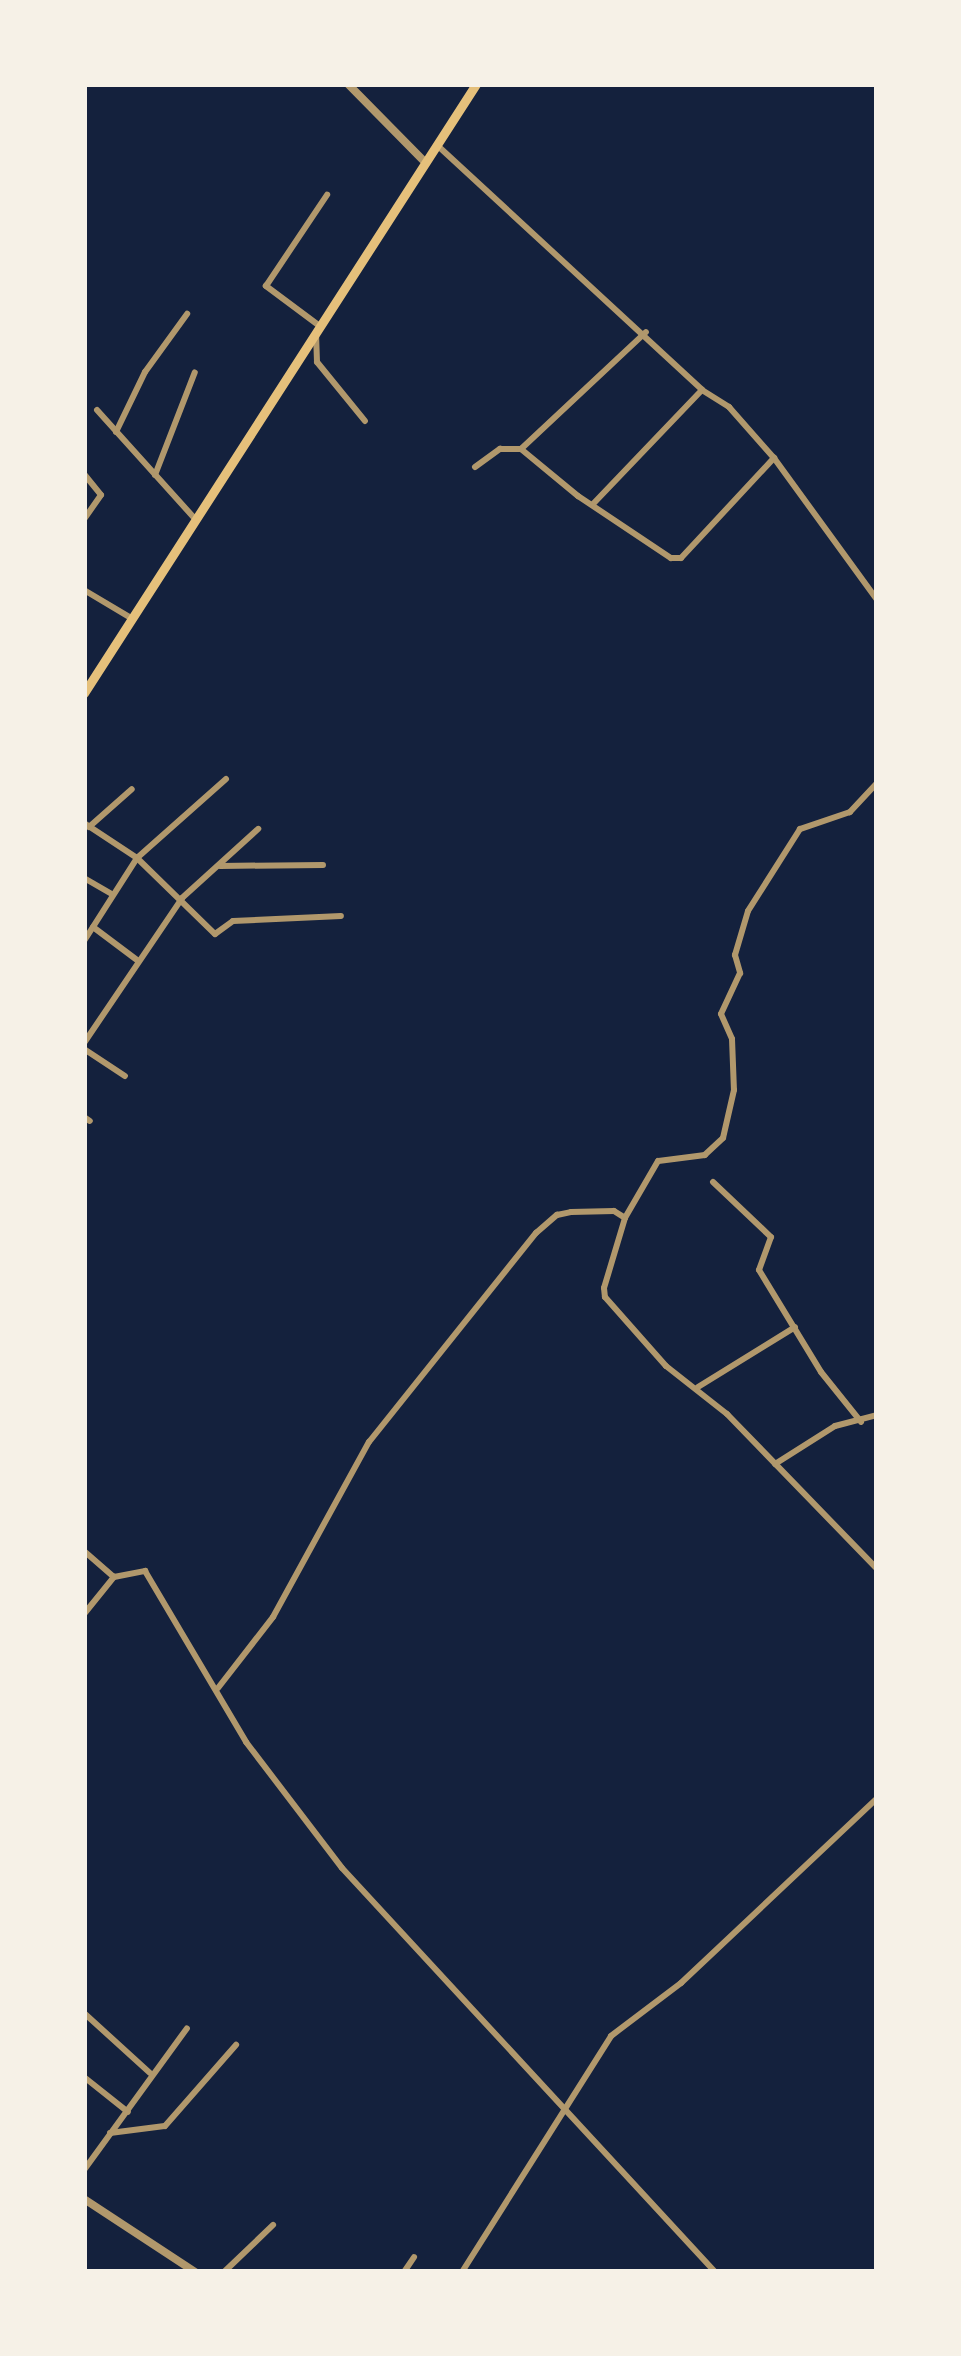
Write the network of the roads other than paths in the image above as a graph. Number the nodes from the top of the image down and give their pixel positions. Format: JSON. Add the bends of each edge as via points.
{"nodes":[{"id":1,"x":348,"y":84,"type":"edge"},
{"id":2,"x":476,"y":84,"type":"edge"},
{"id":3,"x":438,"y":146,"type":"junction"},
{"id":4,"x":423,"y":160,"type":"junction"},
{"id":5,"x":327,"y":195,"type":"dead end"},
{"id":6,"x":187,"y":314,"type":"dead end"},
{"id":7,"x":316,"y":327,"type":"junction"},
{"id":8,"x":646,"y":332,"type":"junction"},
{"id":9,"x":195,"y":372,"type":"dead end"},
{"id":10,"x":702,"y":390,"type":"junction"},
{"id":11,"x":97,"y":410,"type":"dead end"},
{"id":12,"x":365,"y":422,"type":"dead end"},
{"id":13,"x":116,"y":432,"type":"junction"},
{"id":14,"x":521,"y":448,"type":"junction"},
{"id":15,"x":774,"y":458,"type":"junction"},
{"id":16,"x":475,"y":467,"type":"dead end"},
{"id":17,"x":84,"y":474,"type":"edge"},
{"id":18,"x":155,"y":475,"type":"junction"},
{"id":19,"x":593,"y":504,"type":"junction"},
{"id":20,"x":84,"y":519,"type":"edge"},
{"id":21,"x":195,"y":519,"type":"junction"},
{"id":22,"x":84,"y":590,"type":"edge"},
{"id":23,"x":877,"y":600,"type":"edge"},
{"id":24,"x":130,"y":618,"type":"junction"},
{"id":25,"x":84,"y":693,"type":"edge"},
{"id":26,"x":226,"y":779,"type":"dead end"},
{"id":27,"x":877,"y":783,"type":"edge"},
{"id":28,"x":132,"y":789,"type":"dead end"},
{"id":29,"x":87,"y":825,"type":"edge"},
{"id":30,"x":258,"y":829,"type":"dead end"},
{"id":31,"x":137,"y":858,"type":"junction"},
{"id":32,"x":216,"y":866,"type":"junction"},
{"id":33,"x":323,"y":866,"type":"dead end"},
{"id":34,"x":84,"y":878,"type":"edge"},
{"id":35,"x":112,"y":894,"type":"junction"},
{"id":36,"x":182,"y":898,"type":"junction"},
{"id":37,"x":341,"y":916,"type":"dead end"},
{"id":38,"x":93,"y":927,"type":"junction"},
{"id":39,"x":84,"y":941,"type":"edge"},
{"id":40,"x":137,"y":960,"type":"junction"},
{"id":41,"x":84,"y":1046,"type":"edge"},
{"id":42,"x":125,"y":1076,"type":"dead end"},
{"id":43,"x":712,"y":1181,"type":"dead end"},
{"id":44,"x":625,"y":1218,"type":"junction"},
{"id":45,"x":795,"y":1327,"type":"junction"},
{"id":46,"x":698,"y":1387,"type":"junction"},
{"id":47,"x":877,"y":1415,"type":"edge"},
{"id":48,"x":861,"y":1422,"type":"junction"},
{"id":49,"x":775,"y":1464,"type":"junction"},
{"id":50,"x":84,"y":1551,"type":"edge"},
{"id":51,"x":877,"y":1569,"type":"edge"},
{"id":52,"x":114,"y":1577,"type":"junction"},
{"id":53,"x":84,"y":1614,"type":"edge"},
{"id":54,"x":218,"y":1688,"type":"junction"},
{"id":55,"x":877,"y":1798,"type":"edge"},
{"id":56,"x":84,"y":2013,"type":"edge"},
{"id":57,"x":188,"y":2028,"type":"dead end"},
{"id":58,"x":236,"y":2045,"type":"dead end"},
{"id":59,"x":150,"y":2073,"type":"junction"},
{"id":60,"x":84,"y":2078,"type":"edge"},
{"id":61,"x":563,"y":2109,"type":"junction"},
{"id":62,"x":128,"y":2112,"type":"junction"},
{"id":63,"x":110,"y":2133,"type":"junction"},
{"id":64,"x":84,"y":2170,"type":"edge"},
{"id":65,"x":84,"y":2199,"type":"edge"},
{"id":66,"x":273,"y":2225,"type":"dead end"},
{"id":67,"x":414,"y":2257,"type":"dead end"},
{"id":68,"x":710,"y":2270,"type":"edge"},
{"id":69,"x":195,"y":2272,"type":"edge"},
{"id":70,"x":224,"y":2272,"type":"edge"},
{"id":71,"x":404,"y":2272,"type":"edge"},
{"id":72,"x":461,"y":2272,"type":"edge"}],
"edges":[{"from":1,"to":4,"type":"street"},
{"from":2,"to":3,"type":"main road"},
{"from":3,"to":4,"type":"main road"},
{"from":3,"to":8,"type":"street"},
{"from":4,"to":7,"type":"main road"},
{"from":5,"to":7,"type":"street","via":[[266,286]]},
{"from":6,"to":13,"type":"street"},
{"from":7,"to":12,"type":"street","via":[[317,362]]},
{"from":7,"to":21,"type":"main road"},
{"from":8,"to":10,"type":"street"},
{"from":8,"to":14,"type":"street"},
{"from":9,"to":18,"type":"street"},
{"from":10,"to":15,"type":"street","via":[[729,407]]},
{"from":10,"to":19,"type":"street"},
{"from":11,"to":13,"type":"street"},
{"from":13,"to":18,"type":"street"},
{"from":14,"to":16,"type":"street","via":[[500,449]]},
{"from":14,"to":19,"type":"street"},
{"from":15,"to":19,"type":"street","via":[[681,558]]},
{"from":15,"to":23,"type":"street"},
{"from":17,"to":20,"type":"street","via":[[100,495]]},
{"from":18,"to":21,"type":"street"},
{"from":21,"to":24,"type":"main road"},
{"from":22,"to":24,"type":"street"},
{"from":24,"to":25,"type":"main road"},
{"from":26,"to":31,"type":"street"},
{"from":27,"to":44,"type":"street","via":[[850,812],[800,829],[748,911],[735,955],[740,973],[722,1014],[734,1090],[723,1138],[705,1155],[658,1161]]},
{"from":28,"to":29,"type":"street"},
{"from":29,"to":31,"type":"street"},
{"from":30,"to":32,"type":"street"},
{"from":31,"to":35,"type":"street"},
{"from":31,"to":36,"type":"street"},
{"from":32,"to":33,"type":"street"},
{"from":32,"to":36,"type":"street"},
{"from":34,"to":35,"type":"street"},
{"from":35,"to":38,"type":"street"},
{"from":36,"to":37,"type":"street","via":[[219,934],[233,921]]},
{"from":36,"to":40,"type":"street"},
{"from":38,"to":39,"type":"street"},
{"from":38,"to":40,"type":"street"},
{"from":40,"to":41,"type":"street"},
{"from":41,"to":42,"type":"street"},
{"from":43,"to":45,"type":"street","via":[[771,1237],[759,1270]]},
{"from":44,"to":46,"type":"street","via":[[604,1297],[666,1366]]},
{"from":44,"to":54,"type":"street","via":[[614,1211],[557,1214],[536,1233],[369,1442],[273,1617]]},
{"from":45,"to":46,"type":"street"},
{"from":45,"to":48,"type":"street"},
{"from":46,"to":49,"type":"street"},
{"from":47,"to":48,"type":"street"},
{"from":48,"to":49,"type":"street","via":[[835,1426]]},
{"from":49,"to":51,"type":"street"},
{"from":50,"to":52,"type":"street"},
{"from":52,"to":53,"type":"street"},
{"from":52,"to":54,"type":"street","via":[[145,1571]]},
{"from":54,"to":61,"type":"street","via":[[246,1742],[341,1868]]},
{"from":55,"to":61,"type":"street","via":[[681,1983],[610,2036]]},
{"from":56,"to":59,"type":"street"},
{"from":57,"to":59,"type":"street"},
{"from":58,"to":63,"type":"street","via":[[175,2119],[154,2130]]},
{"from":59,"to":62,"type":"street"},
{"from":60,"to":62,"type":"street"},
{"from":61,"to":68,"type":"street"},
{"from":61,"to":72,"type":"street"},
{"from":62,"to":63,"type":"street"},
{"from":63,"to":64,"type":"street"},
{"from":65,"to":69,"type":"street"},
{"from":66,"to":70,"type":"street"},
{"from":67,"to":71,"type":"street"}]}
